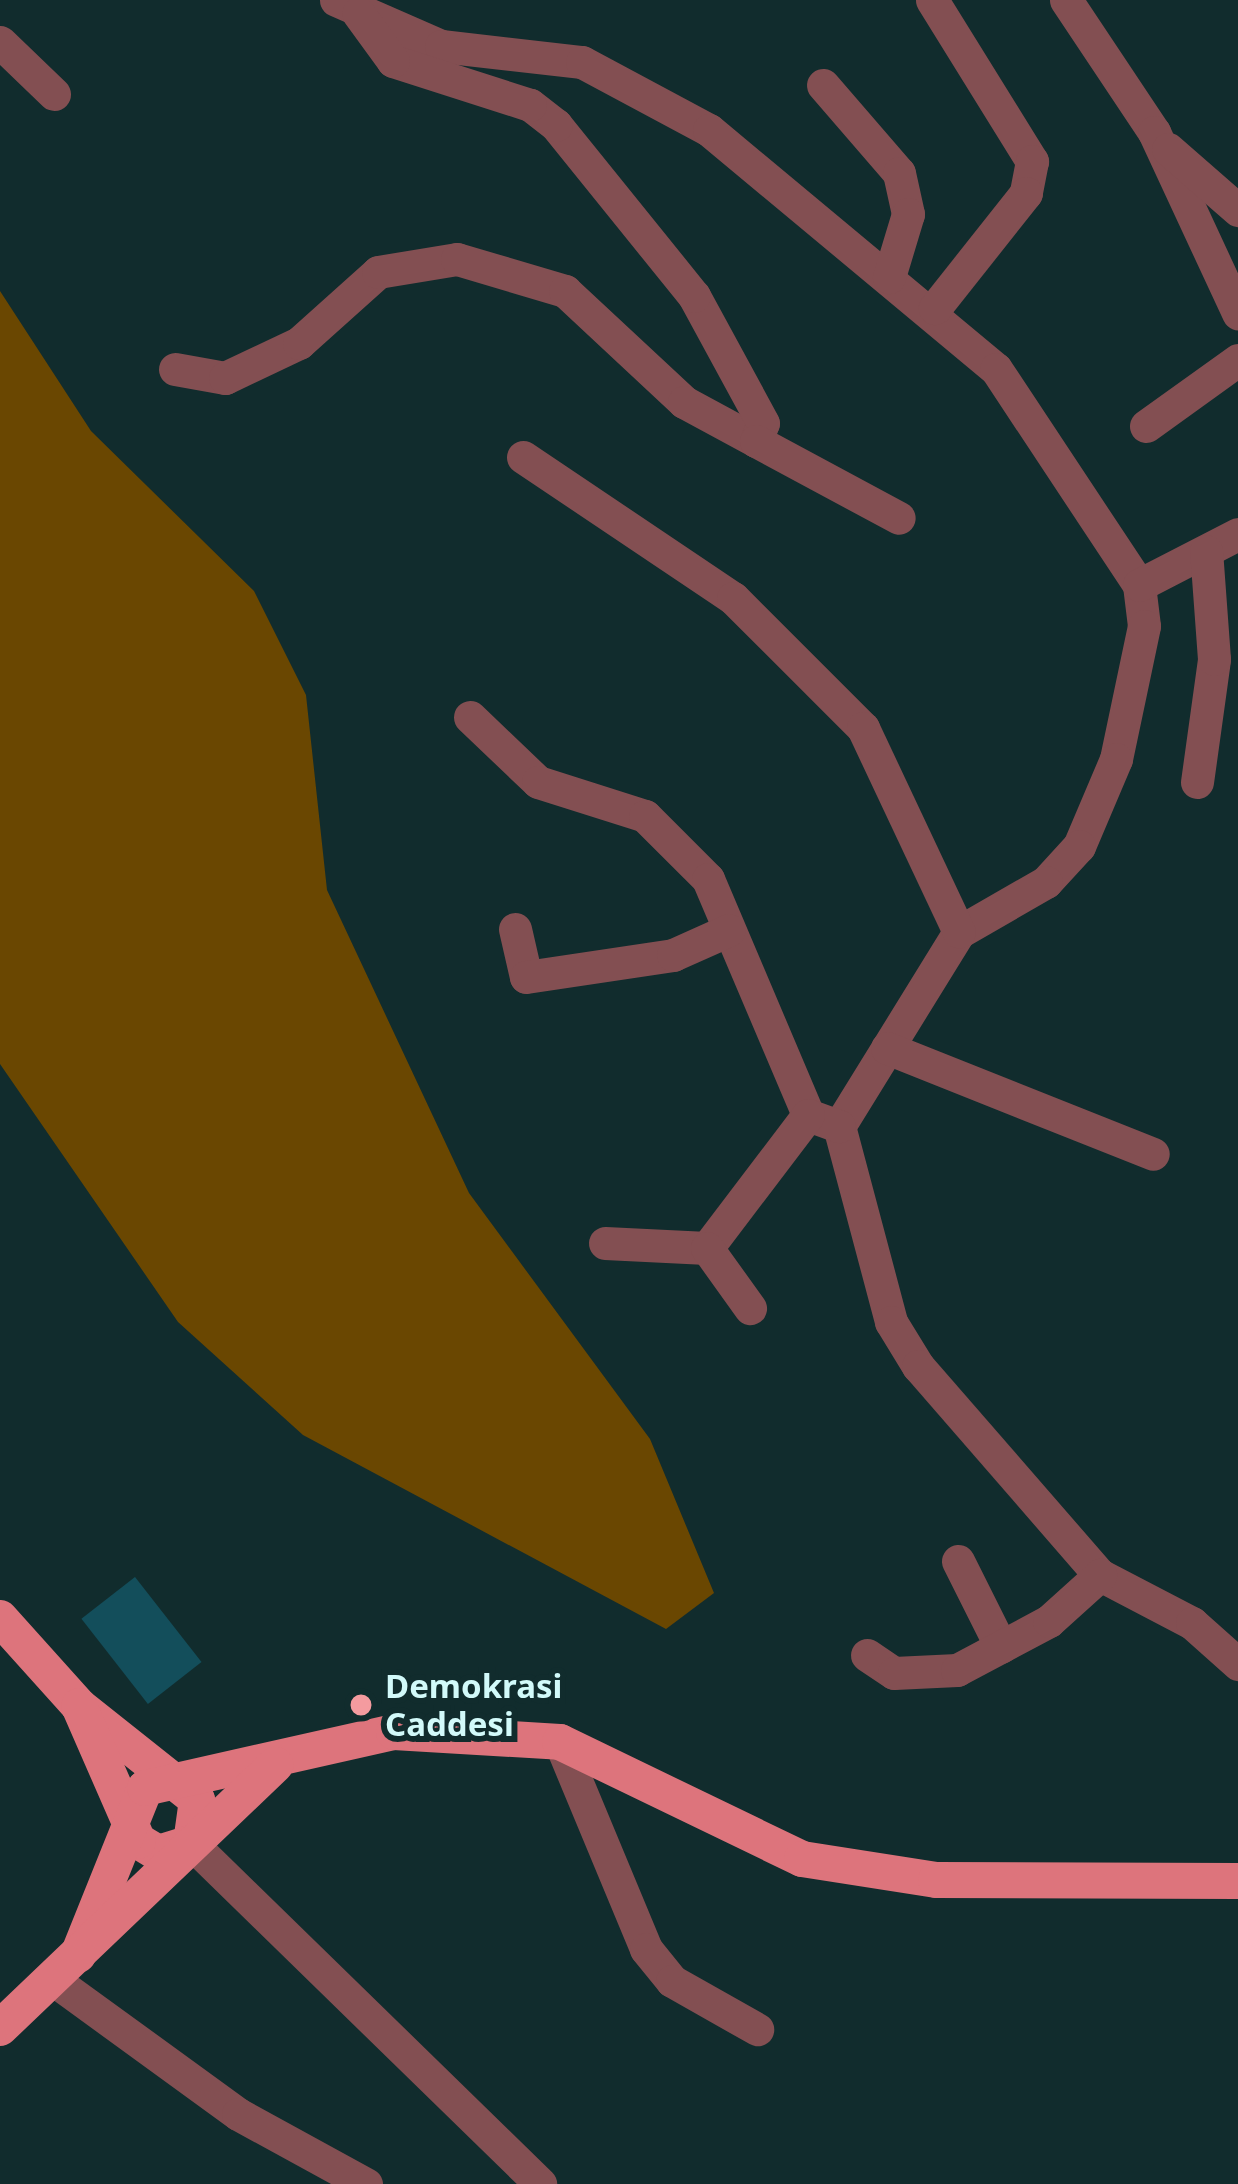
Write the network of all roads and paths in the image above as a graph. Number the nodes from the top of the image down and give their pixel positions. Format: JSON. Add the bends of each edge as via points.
{"nodes":[{"id":1,"x":932,"y":0,"type":"edge"},
{"id":2,"x":1066,"y":0,"type":"edge"},
{"id":3,"x":352,"y":5,"type":"edge"},
{"id":4,"x":0,"y":41,"type":"edge"},
{"id":5,"x":823,"y":86,"type":"dead end"},
{"id":6,"x":54,"y":94,"type":"dead end"},
{"id":7,"x":1154,"y":132,"type":"junction"},
{"id":8,"x":1238,"y":210,"type":"edge"},
{"id":9,"x":889,"y":277,"type":"junction"},
{"id":10,"x":935,"y":308,"type":"junction"},
{"id":11,"x":1238,"y":313,"type":"edge"},
{"id":12,"x":1238,"y":361,"type":"edge"},
{"id":13,"x":175,"y":369,"type":"dead end"},
{"id":14,"x":1146,"y":426,"type":"dead end"},
{"id":15,"x":756,"y":441,"type":"junction"},
{"id":16,"x":523,"y":457,"type":"dead end"},
{"id":17,"x":899,"y":518,"type":"dead end"},
{"id":18,"x":1238,"y":534,"type":"edge"},
{"id":19,"x":1206,"y":550,"type":"junction"},
{"id":20,"x":1139,"y":585,"type":"junction"},
{"id":21,"x":470,"y":717,"type":"dead end"},
{"id":22,"x":1197,"y":782,"type":"dead end"},
{"id":23,"x":515,"y":929,"type":"dead end"},
{"id":24,"x":729,"y":930,"type":"junction"},
{"id":25,"x":959,"y":932,"type":"junction"},
{"id":26,"x":887,"y":1048,"type":"junction"},
{"id":27,"x":824,"y":1120,"type":"junction"},
{"id":28,"x":1153,"y":1154,"type":"dead end"},
{"id":29,"x":605,"y":1243,"type":"dead end"},
{"id":30,"x":706,"y":1248,"type":"junction"},
{"id":31,"x":751,"y":1308,"type":"dead end"},
{"id":32,"x":958,"y":1561,"type":"dead end"},
{"id":33,"x":1100,"y":1575,"type":"junction"},
{"id":34,"x":0,"y":1618,"type":"edge"},
{"id":35,"x":1000,"y":1647,"type":"junction"},
{"id":36,"x":867,"y":1655,"type":"dead end"},
{"id":37,"x":1238,"y":1664,"type":"edge"},
{"id":38,"x":79,"y":1706,"type":"junction"},
{"id":39,"x":560,"y":1742,"type":"junction"},
{"id":40,"x":278,"y":1762,"type":"junction"},
{"id":41,"x":180,"y":1784,"type":"junction"},
{"id":42,"x":130,"y":1819,"type":"junction"},
{"id":43,"x":191,"y":1843,"type":"junction"},
{"id":44,"x":1238,"y":1881,"type":"edge"},
{"id":45,"x":65,"y":1966,"type":"junction"},
{"id":46,"x":0,"y":2028,"type":"edge"},
{"id":47,"x":757,"y":2029,"type":"dead end"},
{"id":48,"x":366,"y":2184,"type":"edge"},
{"id":49,"x":539,"y":2184,"type":"edge"}],
"edges":[{"from":1,"to":10,"type":"street","via":[[1032,161],[1026,194]]},
{"from":2,"to":7,"type":"street"},
{"from":3,"to":9,"type":"street","via":[[442,46],[581,62],[709,130]]},
{"from":3,"to":15,"type":"street","via":[[393,61],[530,105],[556,125],[694,296],[763,423]]},
{"from":4,"to":6,"type":"street"},
{"from":5,"to":9,"type":"street","via":[[899,172],[908,214]]},
{"from":7,"to":8,"type":"street"},
{"from":7,"to":11,"type":"street"},
{"from":9,"to":10,"type":"street"},
{"from":10,"to":20,"type":"street","via":[[996,369]]},
{"from":12,"to":14,"type":"street"},
{"from":13,"to":15,"type":"street","via":[[225,378],[299,343],[378,272],[457,259],[565,291],[683,402]]},
{"from":15,"to":17,"type":"street"},
{"from":16,"to":25,"type":"street","via":[[733,598],[863,728]]},
{"from":18,"to":19,"type":"street"},
{"from":19,"to":20,"type":"street"},
{"from":19,"to":22,"type":"street","via":[[1214,659]]},
{"from":20,"to":25,"type":"street","via":[[1144,626],[1116,759],[1079,846],[1046,883]]},
{"from":21,"to":24,"type":"street","via":[[538,782],[645,816],[708,879]]},
{"from":23,"to":24,"type":"street","via":[[526,977],[673,955]]},
{"from":24,"to":27,"type":"street"},
{"from":25,"to":26,"type":"street"},
{"from":26,"to":27,"type":"street"},
{"from":26,"to":28,"type":"street"},
{"from":27,"to":30,"type":"street"},
{"from":27,"to":33,"type":"street","via":[[891,1322]]},
{"from":29,"to":30,"type":"street"},
{"from":30,"to":31,"type":"street"},
{"from":32,"to":35,"type":"street"},
{"from":33,"to":35,"type":"street"},
{"from":33,"to":37,"type":"street","via":[[1192,1623]]},
{"from":34,"to":38,"type":"main road"},
{"from":35,"to":36,"type":"street","via":[[927,1678]]},
{"from":38,"to":41,"type":"main road"},
{"from":38,"to":42,"type":"main road"},
{"from":39,"to":40,"type":"main road","via":[[394,1732]]},
{"from":39,"to":44,"type":"main road","via":[[802,1859],[936,1880]]},
{"from":39,"to":47,"type":"street","via":[[646,1948],[672,1981]]},
{"from":40,"to":41,"type":"main road"},
{"from":40,"to":43,"type":"main road"},
{"from":41,"to":42,"type":"main road","via":[[145,1788]]},
{"from":41,"to":43,"type":"main road","via":[[200,1810]]},
{"from":42,"to":43,"type":"main road","via":[[158,1852]]},
{"from":42,"to":45,"type":"main road","via":[[116,1880]]},
{"from":43,"to":45,"type":"main road"},
{"from":43,"to":49,"type":"street"},
{"from":45,"to":46,"type":"main road"},
{"from":45,"to":48,"type":"street","via":[[238,2114]]}]}
